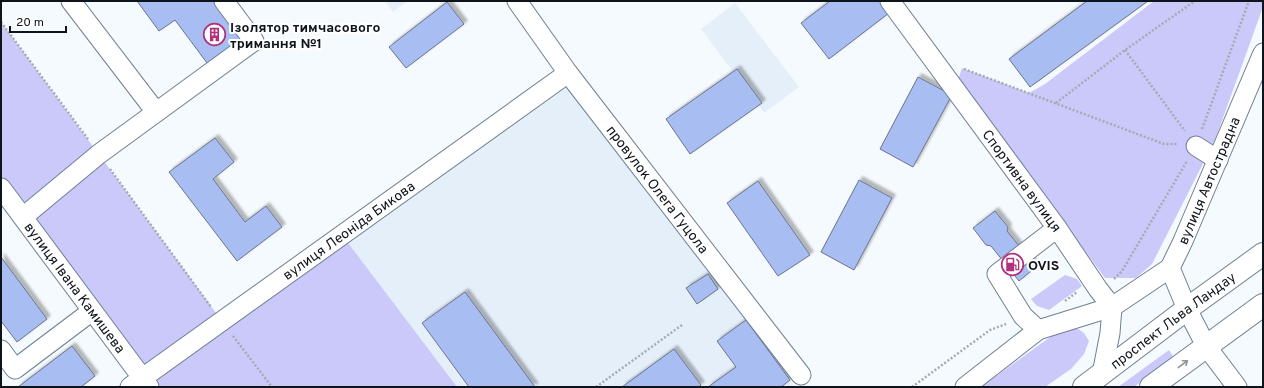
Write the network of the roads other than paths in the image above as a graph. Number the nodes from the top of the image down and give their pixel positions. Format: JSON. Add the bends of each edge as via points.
{"nodes":[{"id":1,"x":71,"y":1,"type":"edge"},
{"id":2,"x":224,"y":1,"type":"edge"},
{"id":3,"x":517,"y":1,"type":"edge"},
{"id":4,"x":890,"y":1,"type":"edge"},
{"id":5,"x":1262,"y":59,"type":"edge"},
{"id":6,"x":568,"y":73,"type":"junction"},
{"id":7,"x":156,"y":112,"type":"junction"},
{"id":8,"x":1196,"y":146,"type":"road end"},
{"id":9,"x":1218,"y":160,"type":"junction"},
{"id":10,"x":1,"y":188,"type":"edge"},
{"id":11,"x":23,"y":217,"type":"junction"},
{"id":12,"x":1057,"y":228,"type":"junction"},
{"id":13,"x":1263,"y":254,"type":"edge"},
{"id":14,"x":1170,"y":268,"type":"junction"},
{"id":15,"x":1263,"y":305,"type":"edge"},
{"id":16,"x":1112,"y":307,"type":"junction"},
{"id":17,"x":1187,"y":309,"type":"junction"},
{"id":18,"x":92,"y":311,"type":"junction"},
{"id":19,"x":1038,"y":330,"type":"junction"},
{"id":20,"x":1206,"y":346,"type":"junction"},
{"id":21,"x":1,"y":350,"type":"edge"},
{"id":22,"x":1102,"y":374,"type":"junction"},
{"id":23,"x":801,"y":375,"type":"dead end"},
{"id":24,"x":141,"y":384,"type":"edge"},
{"id":25,"x":965,"y":387,"type":"edge"},
{"id":26,"x":1084,"y":387,"type":"edge"},
{"id":27,"x":1151,"y":387,"type":"edge"},
{"id":28,"x":1237,"y":387,"type":"edge"}],
"edges":[{"from":1,"to":7,"type":"street"},
{"from":2,"to":7,"type":"street","via":[[254,41]]},
{"from":3,"to":6,"type":"street","name":"провулок Олега Гуцола"},
{"from":4,"to":12,"type":"street","name":"Спортивна вулиця"},
{"from":5,"to":9,"type":"street","name":"вулиця Автострадна"},
{"from":6,"to":23,"type":"street","name":"провулок Олега Гуцола"},
{"from":6,"to":24,"type":"street","name":"вулиця Леоніда Бикова","via":[[222,321]]},
{"from":7,"to":11,"type":"street","via":[[99,154]]},
{"from":8,"to":9,"type":"street"},
{"from":9,"to":14,"type":"street","name":"вулиця Автострадна"},
{"from":10,"to":11,"type":"street","name":"вулиця Івана Камишева"},
{"from":11,"to":18,"type":"street","name":"вулиця Івана Камишева"},
{"from":12,"to":16,"type":"street","name":"Спортивна вулиця"},
{"from":12,"to":19,"type":"street","via":[[996,274],[1023,316]]},
{"from":13,"to":17,"type":"main road","name":"проспект Льва Ландау"},
{"from":14,"to":16,"type":"street"},
{"from":14,"to":17,"type":"street"},
{"from":15,"to":20,"type":"main road"},
{"from":16,"to":19,"type":"street"},
{"from":16,"to":22,"type":"street"},
{"from":17,"to":20,"type":"street"},
{"from":17,"to":22,"type":"main road","name":"проспект Льва Ландау"},
{"from":18,"to":21,"type":"street","via":[[15,368]]},
{"from":18,"to":24,"type":"street","name":"вулиця Івана Камишева"},
{"from":19,"to":25,"type":"street"},
{"from":27,"to":20,"type":"main road","one_way":true},
{"from":20,"to":28,"type":"street"},
{"from":22,"to":26,"type":"main road","name":"проспект Льва Ландау"}]}
